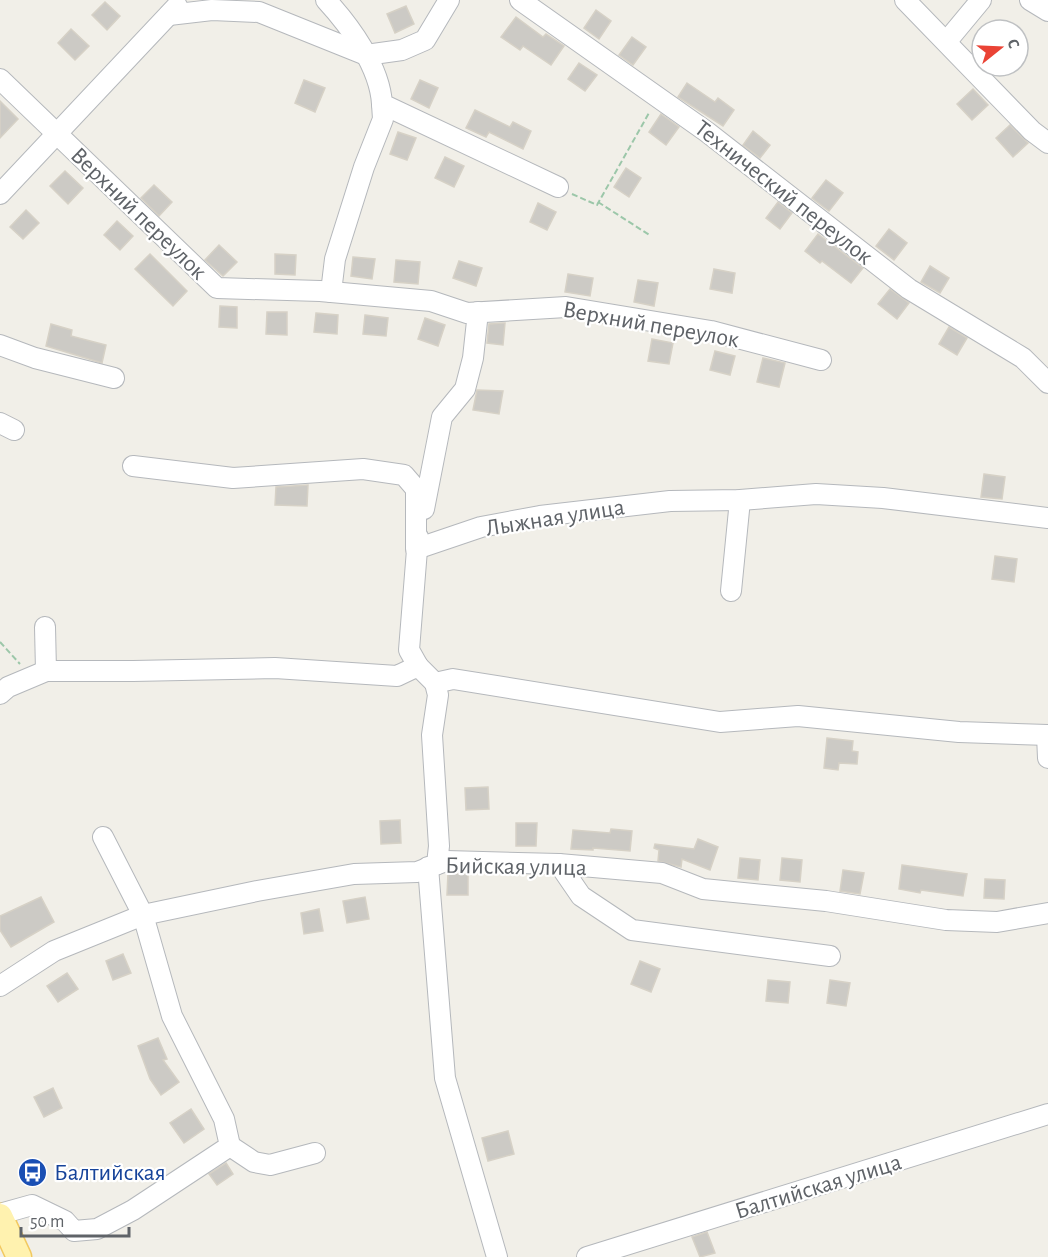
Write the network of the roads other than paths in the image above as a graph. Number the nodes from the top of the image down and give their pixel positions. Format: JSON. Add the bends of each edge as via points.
{"nodes":[{"id":1,"x":183,"y":0,"type":"edge"},
{"id":2,"x":326,"y":0,"type":"edge"},
{"id":3,"x":449,"y":0,"type":"edge"},
{"id":4,"x":520,"y":0,"type":"edge"},
{"id":5,"x":905,"y":0,"type":"edge"},
{"id":6,"x":981,"y":0,"type":"edge"},
{"id":7,"x":1030,"y":0,"type":"edge"},
{"id":8,"x":1048,"y":11,"type":"edge"},
{"id":9,"x":169,"y":15,"type":"junction"},
{"id":10,"x":947,"y":41,"type":"junction"},
{"id":11,"x":366,"y":55,"type":"junction"},
{"id":12,"x":0,"y":79,"type":"edge"},
{"id":13,"x":382,"y":104,"type":"junction"},
{"id":14,"x":57,"y":134,"type":"junction"},
{"id":15,"x":1048,"y":143,"type":"edge"},
{"id":16,"x":558,"y":187,"type":"road end"},
{"id":17,"x":0,"y":194,"type":"edge"},
{"id":18,"x":331,"y":292,"type":"junction"},
{"id":19,"x":478,"y":312,"type":"junction"},
{"id":20,"x":0,"y":345,"type":"edge"},
{"id":21,"x":821,"y":360,"type":"dead end"},
{"id":22,"x":114,"y":378,"type":"dead end"},
{"id":23,"x":1048,"y":384,"type":"edge"},
{"id":24,"x":133,"y":466,"type":"dead end"},
{"id":25,"x":740,"y":500,"type":"junction"},
{"id":26,"x":1048,"y":518,"type":"edge"},
{"id":27,"x":416,"y":549,"type":"junction"},
{"id":28,"x":731,"y":591,"type":"dead end"},
{"id":29,"x":45,"y":627,"type":"dead end"},
{"id":30,"x":418,"y":666,"type":"junction"},
{"id":31,"x":39,"y":674,"type":"junction"},
{"id":32,"x":435,"y":683,"type":"junction"},
{"id":33,"x":0,"y":694,"type":"edge"},
{"id":34,"x":1048,"y":735,"type":"edge"},
{"id":35,"x":1048,"y":758,"type":"edge"},
{"id":36,"x":103,"y":837,"type":"dead end"},
{"id":37,"x":559,"y":864,"type":"junction"},
{"id":38,"x":433,"y":866,"type":"junction"},
{"id":39,"x":1048,"y":914,"type":"edge"},
{"id":40,"x":143,"y":915,"type":"junction"},
{"id":41,"x":830,"y":956,"type":"dead end"},
{"id":42,"x":0,"y":986,"type":"edge"},
{"id":43,"x":1048,"y":1114,"type":"edge"},
{"id":44,"x":230,"y":1146,"type":"junction"},
{"id":45,"x":315,"y":1153,"type":"dead end"},
{"id":46,"x":0,"y":1215,"type":"edge"},
{"id":47,"x":18,"y":1257,"type":"edge"},
{"id":48,"x":496,"y":1257,"type":"edge"},
{"id":49,"x":587,"y":1257,"type":"edge"}],
"edges":[{"from":1,"to":9,"type":"street"},
{"from":2,"to":11,"type":"street","via":[[346,22]]},
{"from":3,"to":11,"type":"street","via":[[425,40],[402,50]]},
{"from":4,"to":23,"type":"street","name":"Технический переулок","via":[[707,132],[909,288],[1023,358]]},
{"from":5,"to":10,"type":"street"},
{"from":6,"to":10,"type":"street"},
{"from":7,"to":8,"type":"street"},
{"from":9,"to":11,"type":"street","via":[[212,10],[259,12]]},
{"from":9,"to":14,"type":"street"},
{"from":10,"to":15,"type":"street"},
{"from":11,"to":13,"type":"street","via":[[382,94]]},
{"from":12,"to":14,"type":"street","name":"Верхний переулок"},
{"from":13,"to":16,"type":"street"},
{"from":13,"to":18,"type":"street","via":[[383,119],[335,259]]},
{"from":14,"to":17,"type":"street"},
{"from":14,"to":18,"type":"street","name":"Верхний переулок","via":[[217,288]]},
{"from":18,"to":19,"type":"street","name":"Верхний переулок","via":[[431,301],[467,313]]},
{"from":19,"to":21,"type":"street","name":"Верхний переулок","via":[[566,306],[711,331]]},
{"from":19,"to":27,"type":"street","via":[[465,388],[442,417]]},
{"from":20,"to":22,"type":"street"},
{"from":24,"to":27,"type":"street","via":[[233,478],[363,469],[404,475],[416,489]]},
{"from":25,"to":26,"type":"street","name":"Лыжная улица","via":[[827,494]]},
{"from":25,"to":27,"type":"street","name":"Лыжная улица","via":[[670,501],[540,516],[481,527]]},
{"from":25,"to":28,"type":"street"},
{"from":27,"to":30,"type":"street","via":[[409,650]]},
{"from":29,"to":31,"type":"street"},
{"from":30,"to":31,"type":"street","via":[[397,676],[275,668]]},
{"from":30,"to":32,"type":"street"},
{"from":31,"to":33,"type":"street"},
{"from":32,"to":34,"type":"street","via":[[453,679],[720,722],[798,716],[959,732]]},
{"from":32,"to":38,"type":"street","via":[[438,695],[432,735],[439,846]]},
{"from":34,"to":35,"type":"street"},
{"from":36,"to":40,"type":"street"},
{"from":37,"to":38,"type":"street","name":"Бийская улица","via":[[446,861]]},
{"from":37,"to":39,"type":"street","name":"Бийская улица","via":[[662,873],[703,889],[826,901],[946,920],[997,922]]},
{"from":37,"to":41,"type":"street","via":[[581,896],[632,930]]},
{"from":38,"to":40,"type":"street","name":"Бийская улица","via":[[417,872],[354,874]]},
{"from":38,"to":48,"type":"street","via":[[445,1078]]},
{"from":40,"to":42,"type":"street","name":"Бийская улица","via":[[54,951]]},
{"from":40,"to":44,"type":"street","via":[[172,1016],[224,1119]]},
{"from":43,"to":49,"type":"street","name":"Балтийская улица"},
{"from":44,"to":45,"type":"street","via":[[254,1162],[270,1165]]},
{"from":44,"to":46,"type":"street","via":[[97,1229],[74,1231],[65,1221],[32,1205]]},
{"from":46,"to":47,"type":"main road"}]}
